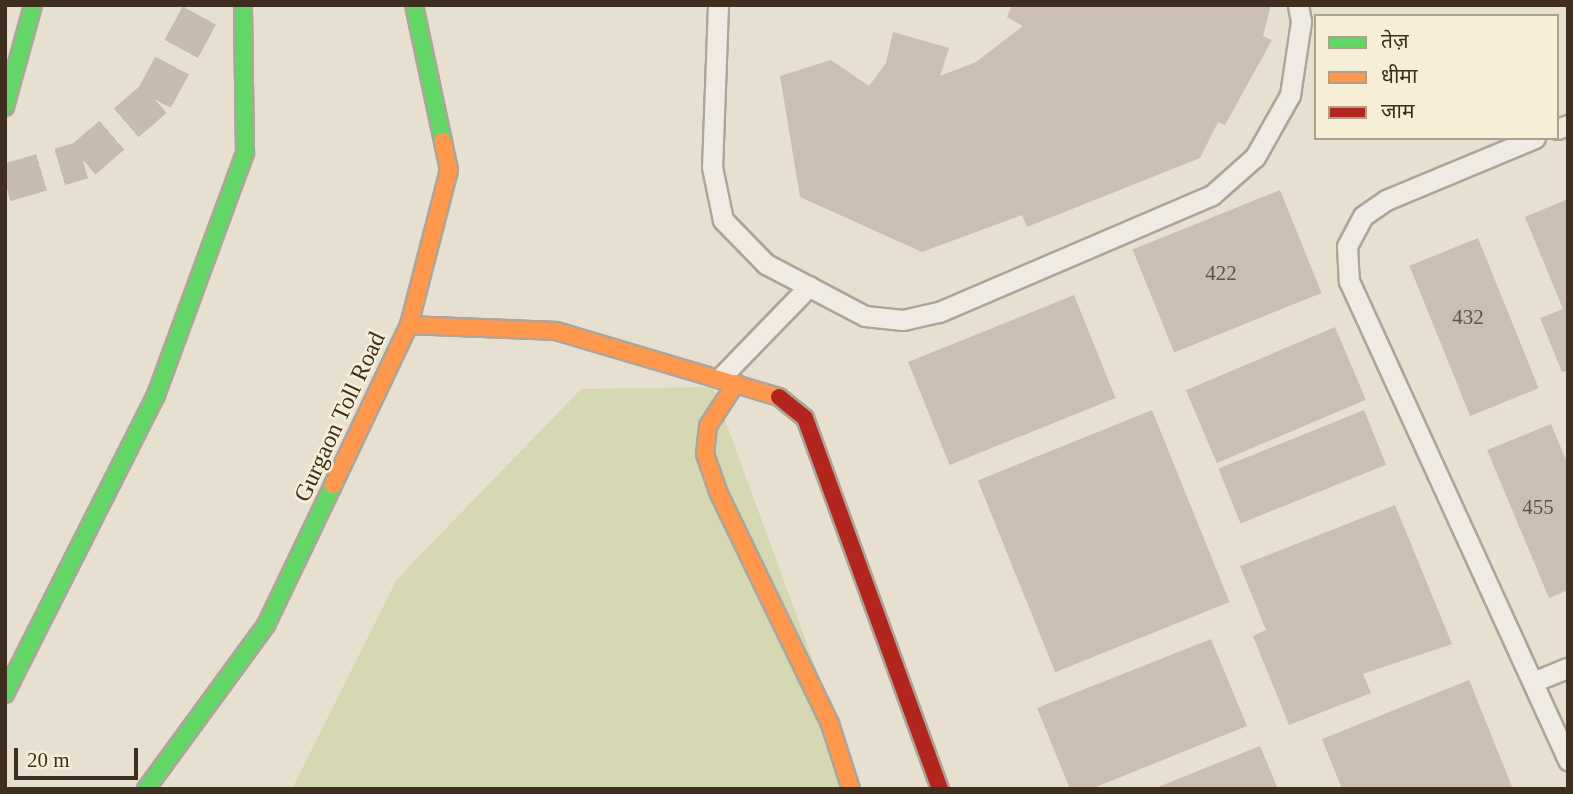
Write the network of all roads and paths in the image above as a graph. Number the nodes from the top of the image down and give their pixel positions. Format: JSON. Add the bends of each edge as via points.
{"nodes":[{"id":1,"x":33,"y":5,"type":"edge"},
{"id":2,"x":243,"y":5,"type":"edge"},
{"id":3,"x":414,"y":5,"type":"edge"},
{"id":4,"x":718,"y":5,"type":"edge"},
{"id":5,"x":1298,"y":5,"type":"edge"},
{"id":6,"x":5,"y":107,"type":"edge"},
{"id":7,"x":1530,"y":140,"type":"edge"},
{"id":8,"x":809,"y":286,"type":"junction"},
{"id":9,"x":409,"y":325,"type":"junction"},
{"id":10,"x":728,"y":380,"type":"junction"},
{"id":11,"x":1568,"y":668,"type":"edge"},
{"id":12,"x":1535,"y":681,"type":"junction"},
{"id":13,"x":5,"y":694,"type":"edge"},
{"id":14,"x":1568,"y":760,"type":"edge"},
{"id":15,"x":146,"y":789,"type":"edge"},
{"id":16,"x":851,"y":789,"type":"edge"},
{"id":17,"x":940,"y":789,"type":"edge"}],
"edges":[{"from":1,"to":6,"type":"main road"},
{"from":2,"to":13,"type":"main road","via":[[245,153],[156,395]]},
{"from":3,"to":9,"type":"main road","via":[[449,170]]},
{"from":4,"to":8,"type":"lane","via":[[712,167],[723,220],[766,264]]},
{"from":5,"to":8,"type":"lane","via":[[1301,21],[1290,95],[1255,157],[1212,195],[939,312],[903,320],[865,316]]},
{"from":7,"to":12,"type":"lane","via":[[1386,200],[1363,216],[1347,246],[1349,281]]},
{"from":8,"to":10,"type":"lane"},
{"from":9,"to":10,"type":"main road","name":"Gurgaon Toll Road","via":[[556,331]]},
{"from":9,"to":15,"type":"main road","name":"Gurgaon Toll Road","via":[[266,625]]},
{"from":10,"to":16,"type":"main road","via":[[708,426],[705,454],[719,494],[830,724]]},
{"from":10,"to":17,"type":"main road","name":"Gurgaon Toll Road","via":[[785,399],[805,418]]},
{"from":11,"to":12,"type":"lane"},
{"from":12,"to":14,"type":"lane"}]}
